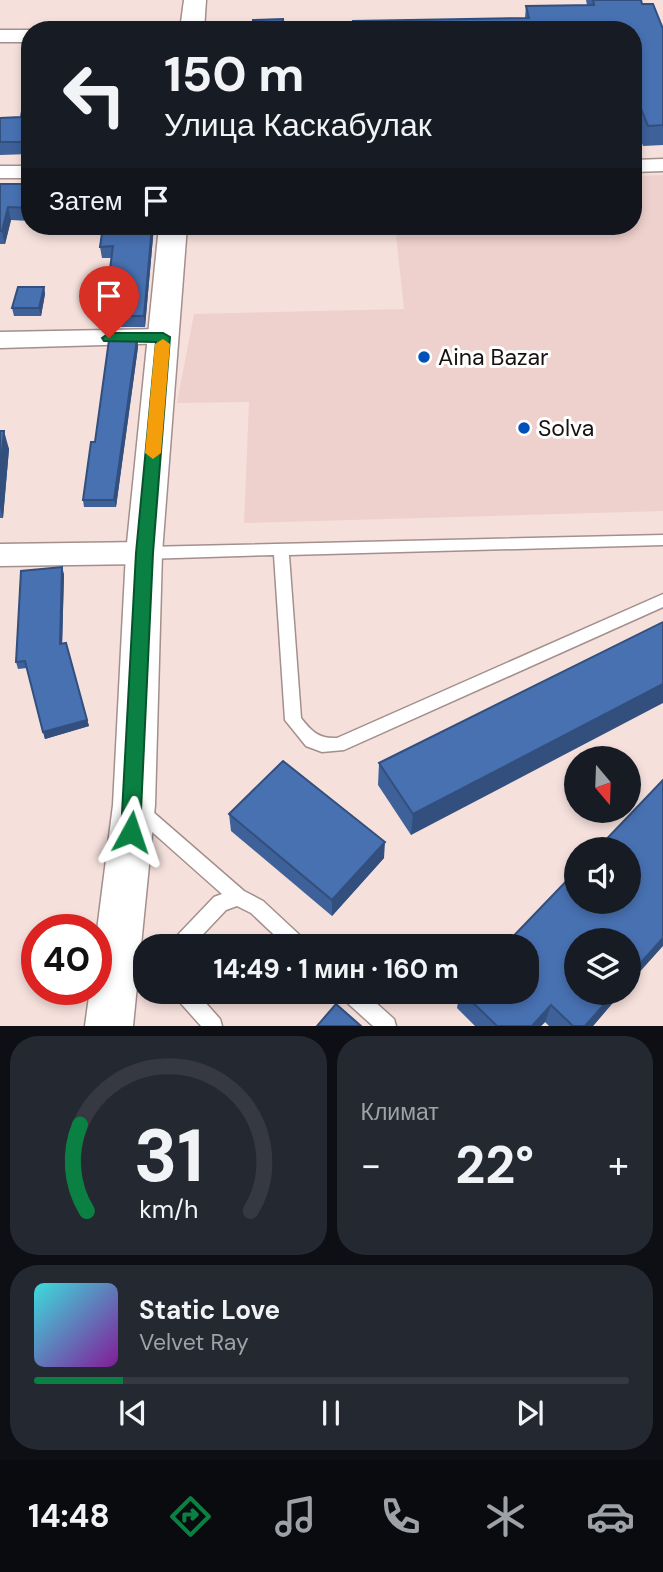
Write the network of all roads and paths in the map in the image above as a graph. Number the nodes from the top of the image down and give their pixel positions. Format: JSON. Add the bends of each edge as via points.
{"nodes":[{"id":1,"x":195,"y":0,"type":"edge"},
{"id":2,"x":193,"y":21,"type":"edge"},
{"id":3,"x":0,"y":36,"type":"edge"},
{"id":4,"x":21,"y":36,"type":"edge"},
{"id":5,"x":663,"y":165,"type":"edge"},
{"id":6,"x":642,"y":166,"type":"edge"},
{"id":7,"x":0,"y":172,"type":"edge"},
{"id":8,"x":21,"y":172,"type":"edge"},
{"id":9,"x":172,"y":235,"type":"edge"},
{"id":10,"x":163,"y":337,"type":"junction"},
{"id":11,"x":0,"y":340,"type":"edge"},
{"id":12,"x":663,"y":540,"type":"edge"},
{"id":13,"x":281,"y":550,"type":"junction"},
{"id":14,"x":144,"y":553,"type":"junction"},
{"id":15,"x":0,"y":555,"type":"edge"},
{"id":16,"x":663,"y":600,"type":"edge"},
{"id":17,"x":134,"y":805,"type":"junction"},
{"id":18,"x":238,"y":897,"type":"junction"},
{"id":19,"x":190,"y":934,"type":"edge"},
{"id":20,"x":286,"y":934,"type":"edge"},
{"id":21,"x":194,"y":1004,"type":"edge"},
{"id":22,"x":363,"y":1004,"type":"edge"},
{"id":23,"x":110,"y":1026,"type":"edge"},
{"id":24,"x":213,"y":1026,"type":"edge"},
{"id":25,"x":387,"y":1026,"type":"edge"}],
"edges":[{"from":1,"to":2,"type":"street"},
{"from":3,"to":4,"type":"street"},
{"from":5,"to":6,"type":"street"},
{"from":7,"to":8,"type":"street"},
{"from":9,"to":10,"type":"street"},
{"from":10,"to":11,"type":"street"},
{"from":10,"to":14,"type":"street"},
{"from":12,"to":13,"type":"lane"},
{"from":13,"to":14,"type":"lane"},
{"from":13,"to":16,"type":"lane","via":[[293,720],[319,746],[338,745]]},
{"from":14,"to":15,"type":"street"},
{"from":14,"to":17,"type":"street"},
{"from":17,"to":18,"type":"lane"},
{"from":17,"to":23,"type":"street"},
{"from":18,"to":19,"type":"lane","via":[[220,903]]},
{"from":18,"to":20,"type":"lane"},
{"from":21,"to":24,"type":"lane"},
{"from":22,"to":25,"type":"lane"}]}
